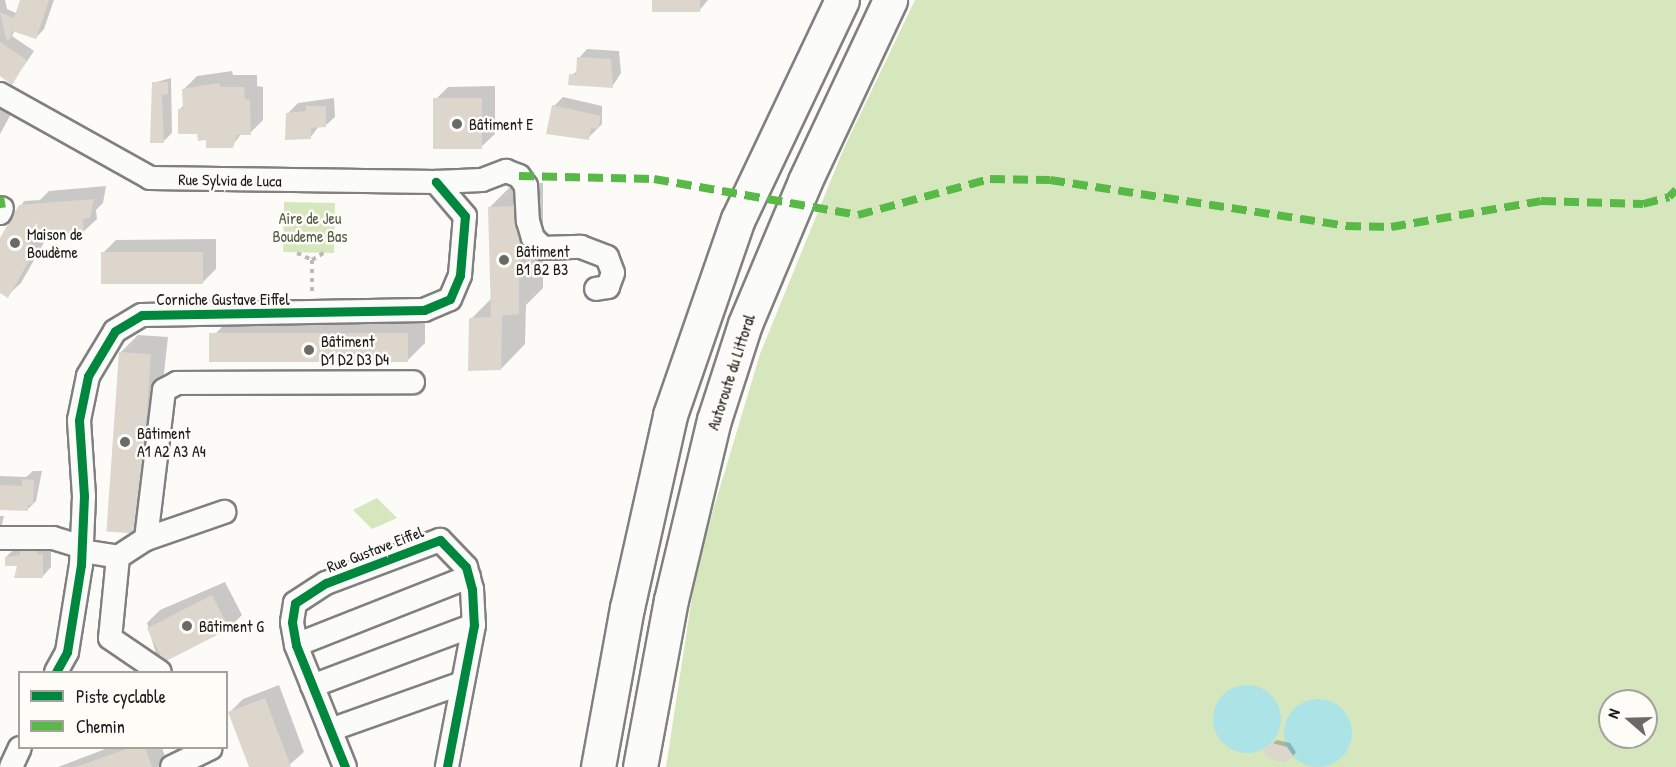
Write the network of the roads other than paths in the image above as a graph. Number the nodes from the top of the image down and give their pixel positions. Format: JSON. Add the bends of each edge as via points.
{"nodes":[{"id":1,"x":842,"y":0,"type":"edge"},
{"id":2,"x":890,"y":0,"type":"edge"},
{"id":3,"x":0,"y":94,"type":"edge"},
{"id":4,"x":436,"y":182,"type":"junction"},
{"id":5,"x":596,"y":289,"type":"dead end"},
{"id":6,"x":413,"y":382,"type":"dead end"},
{"id":7,"x":225,"y":512,"type":"dead end"},
{"id":8,"x":0,"y":538,"type":"edge"},
{"id":9,"x":146,"y":539,"type":"junction"},
{"id":10,"x":82,"y":549,"type":"junction"},
{"id":11,"x":118,"y":556,"type":"junction"},
{"id":12,"x":469,"y":577,"type":"junction"},
{"id":13,"x":474,"y":625,"type":"junction"},
{"id":14,"x":296,"y":645,"type":"junction"},
{"id":15,"x":57,"y":671,"type":"edge"},
{"id":16,"x":159,"y":671,"type":"edge"},
{"id":17,"x":462,"y":682,"type":"junction"},
{"id":18,"x":312,"y":686,"type":"junction"},
{"id":19,"x":330,"y":730,"type":"junction"},
{"id":20,"x":19,"y":749,"type":"edge"},
{"id":21,"x":207,"y":749,"type":"edge"},
{"id":22,"x":11,"y":767,"type":"edge"},
{"id":23,"x":172,"y":767,"type":"edge"},
{"id":24,"x":345,"y":767,"type":"edge"},
{"id":25,"x":447,"y":767,"type":"edge"},
{"id":26,"x":598,"y":767,"type":"edge"},
{"id":27,"x":640,"y":767,"type":"edge"}],
"edges":[{"from":1,"to":26,"type":"highway","via":[[738,219],[670,415],[627,608]]},
{"from":2,"to":27,"type":"highway","name":"Autoroute du Littoral","via":[[805,181],[745,324],[714,420],[671,600]]},
{"from":3,"to":4,"type":"street","name":"Rue Sylvia de Luca","via":[[150,178]]},
{"from":4,"to":5,"type":"street","name":"Rue Sylvia de Luca","via":[[482,180],[506,171],[519,176],[526,186],[533,238],[543,248],[581,247],[607,256],[613,273],[608,286]]},
{"from":4,"to":10,"type":"street","name":"Corniche Gustave Eiffel","via":[[465,216],[460,275],[450,299],[424,310],[142,315],[115,331],[88,376],[79,420]]},
{"from":6,"to":9,"type":"street","via":[[177,383],[164,390]]},
{"from":7,"to":9,"type":"street"},
{"from":8,"to":10,"type":"street","via":[[53,538]]},
{"from":9,"to":11,"type":"street"},
{"from":10,"to":11,"type":"street"},
{"from":10,"to":15,"type":"street","name":"Corniche Gustave Eiffel","via":[[67,652]]},
{"from":11,"to":16,"type":"street","via":[[110,638]]},
{"from":12,"to":13,"type":"street","name":"Rue Gustave Eiffel"},
{"from":12,"to":14,"type":"street"},
{"from":12,"to":14,"type":"street","name":"Rue Gustave Eiffel","via":[[466,567],[440,540],[326,583],[295,603],[292,622]]},
{"from":13,"to":17,"type":"street","name":"Rue Gustave Eiffel"},
{"from":13,"to":18,"type":"street"},
{"from":14,"to":18,"type":"street","name":"Rue Gustave Eiffel"},
{"from":17,"to":19,"type":"street"},
{"from":17,"to":25,"type":"street","name":"Rue Gustave Eiffel"},
{"from":18,"to":19,"type":"street","name":"Rue Gustave Eiffel"},
{"from":19,"to":24,"type":"street","name":"Rue Gustave Eiffel"},
{"from":20,"to":22,"type":"street"},
{"from":21,"to":23,"type":"street"}]}
